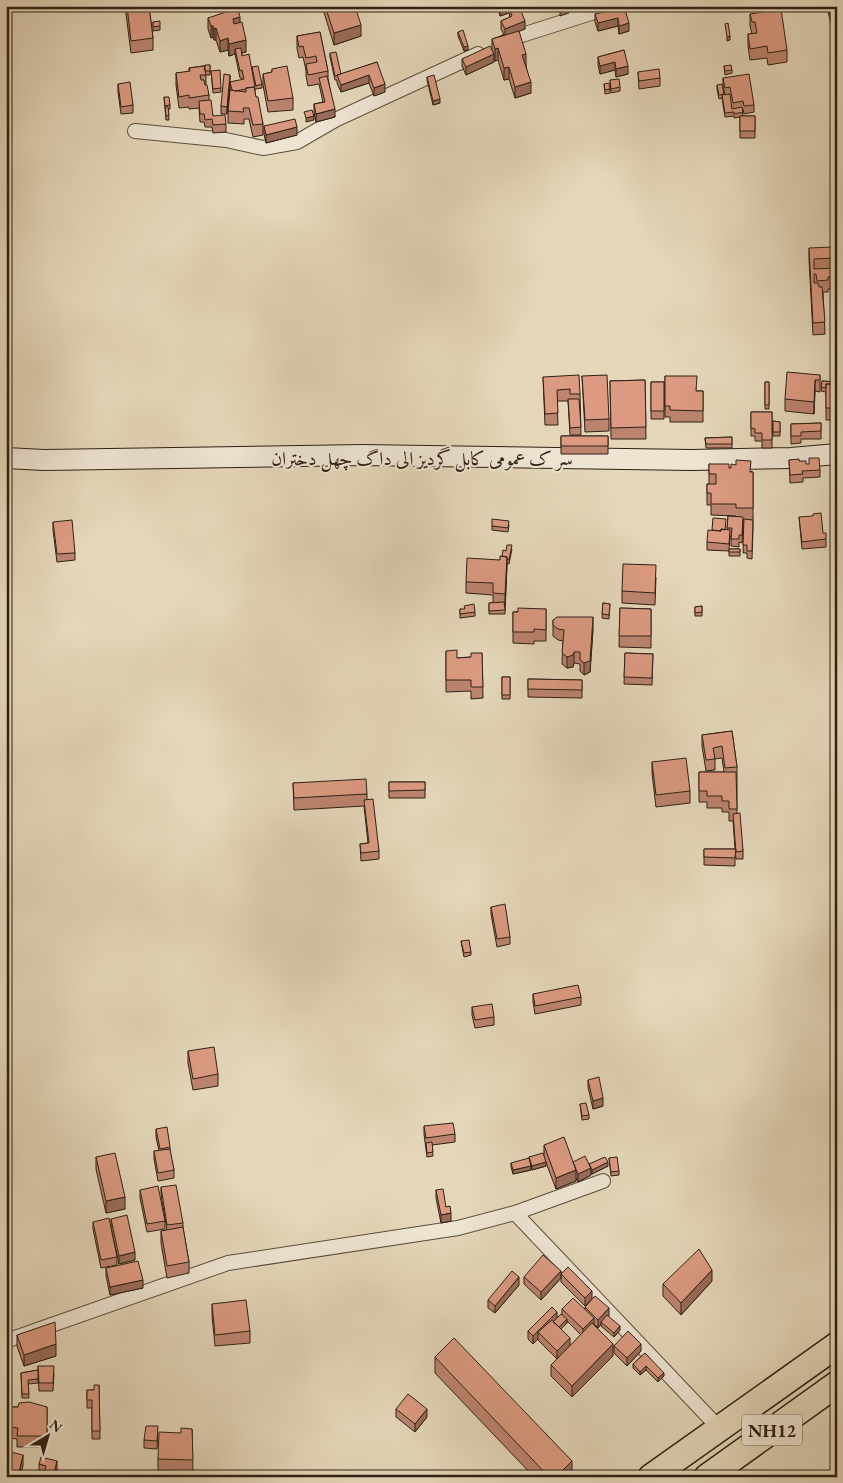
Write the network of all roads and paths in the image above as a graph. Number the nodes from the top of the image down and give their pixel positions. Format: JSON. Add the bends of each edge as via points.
{"nodes":[{"id":1,"x":613,"y":6,"type":"edge"},
{"id":2,"x":135,"y":131,"type":"dead end"},
{"id":3,"x":837,"y":454,"type":"edge"},
{"id":4,"x":6,"y":458,"type":"edge"},
{"id":5,"x":604,"y":1181,"type":"dead end"},
{"id":6,"x":515,"y":1213,"type":"junction"},
{"id":7,"x":6,"y":1341,"type":"edge"},
{"id":8,"x":837,"y":1345,"type":"edge"},
{"id":9,"x":837,"y":1384,"type":"edge"},
{"id":10,"x":719,"y":1428,"type":"junction"},
{"id":11,"x":651,"y":1477,"type":"edge"},
{"id":12,"x":707,"y":1477,"type":"edge"}],
"edges":[{"from":1,"to":2,"type":"street","via":[[522,35],[335,120],[297,142],[262,148],[226,140]]},
{"from":3,"to":4,"type":"street","name":"سر ک عمومی کابل گردیز الی داگ چهل دختران","via":[[691,460],[362,455]]},
{"from":5,"to":6,"type":"street"},
{"from":6,"to":7,"type":"street","via":[[458,1228],[228,1263]]},
{"from":6,"to":10,"type":"street"},
{"from":8,"to":10,"type":"highway"},
{"from":9,"to":12,"type":"highway","number":"NH12"},
{"from":10,"to":11,"type":"highway"}]}
